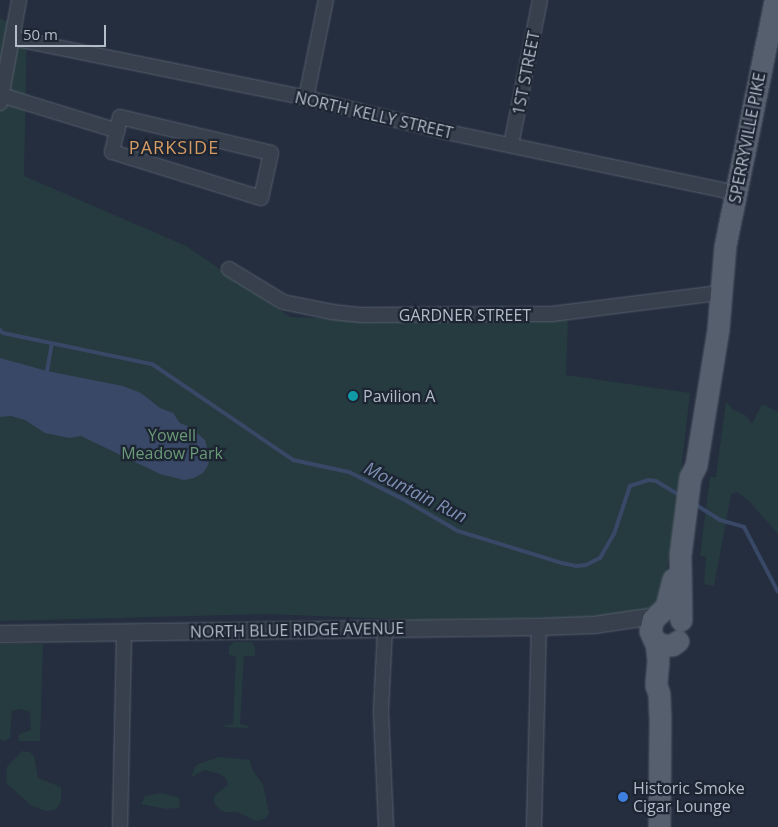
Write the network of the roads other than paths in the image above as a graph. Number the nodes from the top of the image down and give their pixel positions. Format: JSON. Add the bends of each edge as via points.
{"nodes":[{"id":1,"x":19,"y":0,"type":"edge"},
{"id":2,"x":326,"y":0,"type":"edge"},
{"id":3,"x":540,"y":0,"type":"edge"},
{"id":4,"x":775,"y":6,"type":"edge"},
{"id":5,"x":12,"y":38,"type":"junction"},
{"id":6,"x":306,"y":98,"type":"junction"},
{"id":7,"x":0,"y":99,"type":"edge"},
{"id":8,"x":118,"y":131,"type":"junction"},
{"id":9,"x":511,"y":145,"type":"junction"},
{"id":10,"x":736,"y":193,"type":"junction"},
{"id":11,"x":725,"y":246,"type":"junction"},
{"id":12,"x":229,"y":269,"type":"dead end"},
{"id":13,"x":710,"y":294,"type":"junction"},
{"id":14,"x":690,"y":477,"type":"junction"},
{"id":15,"x":680,"y":555,"type":"junction"},
{"id":16,"x":681,"y":620,"type":"junction"},
{"id":17,"x":539,"y":627,"type":"junction"},
{"id":18,"x":655,"y":627,"type":"junction"},
{"id":19,"x":385,"y":629,"type":"junction"},
{"id":20,"x":124,"y":632,"type":"junction"},
{"id":21,"x":0,"y":634,"type":"edge"},
{"id":22,"x":678,"y":641,"type":"junction"},
{"id":23,"x":659,"y":694,"type":"junction"},
{"id":24,"x":120,"y":827,"type":"edge"},
{"id":25,"x":386,"y":827,"type":"edge"},
{"id":26,"x":534,"y":827,"type":"edge"},
{"id":27,"x":659,"y":827,"type":"edge"}],
"edges":[{"from":1,"to":5,"type":"street"},
{"from":2,"to":6,"type":"street"},
{"from":3,"to":9,"type":"street","name":"1ST STREET"},
{"from":4,"to":10,"type":"main road","name":"SPERRYVILLE PIKE"},
{"from":5,"to":6,"type":"street","name":"NORTH KELLY STREET"},
{"from":5,"to":7,"type":"street"},
{"from":6,"to":9,"type":"street","name":"NORTH KELLY STREET"},
{"from":7,"to":8,"type":"street"},
{"from":8,"to":8,"type":"street","via":[[120,117],[272,153],[261,198],[112,152]]},
{"from":9,"to":10,"type":"street","name":"NORTH KELLY STREET"},
{"from":10,"to":11,"type":"main road","name":"SPERRYVILLE PIKE"},
{"from":11,"to":13,"type":"main road","name":"SPERRYVILLE PIKE","via":[[715,266]]},
{"from":11,"to":14,"type":"main road","name":"SPERRYVILLE PIKE","via":[[718,330],[696,465]]},
{"from":12,"to":13,"type":"street","name":"GARDNER STREET","via":[[283,302],[362,315],[552,314]]},
{"from":13,"to":14,"type":"main road","name":"SPERRYVILLE PIKE","via":[[685,467]]},
{"from":14,"to":15,"type":"main road","name":"SPERRYVILLE PIKE"},
{"from":15,"to":16,"type":"main road","name":"SPERRYVILLE PIKE"},
{"from":15,"to":18,"type":"main road","name":"SPERRYVILLE PIKE","via":[[666,607]]},
{"from":16,"to":18,"type":"main road","via":[[672,613]]},
{"from":16,"to":22,"type":"main road","name":"SPERRYVILLE PIKE","via":[[683,631]]},
{"from":17,"to":18,"type":"street","name":"NORTH BLUE RIDGE AVENUE","via":[[594,624]]},
{"from":17,"to":19,"type":"street","name":"NORTH BLUE RIDGE AVENUE"},
{"from":17,"to":26,"type":"street"},
{"from":18,"to":22,"type":"main road","via":[[668,646]]},
{"from":18,"to":23,"type":"main road"},
{"from":19,"to":20,"type":"street","name":"NORTH BLUE RIDGE AVENUE"},
{"from":19,"to":25,"type":"street","via":[[381,712]]},
{"from":20,"to":21,"type":"street","name":"NORTH BLUE RIDGE AVENUE"},
{"from":20,"to":24,"type":"street"},
{"from":22,"to":23,"type":"main road","name":"SPERRYVILLE PIKE"},
{"from":23,"to":27,"type":"main road"}]}
